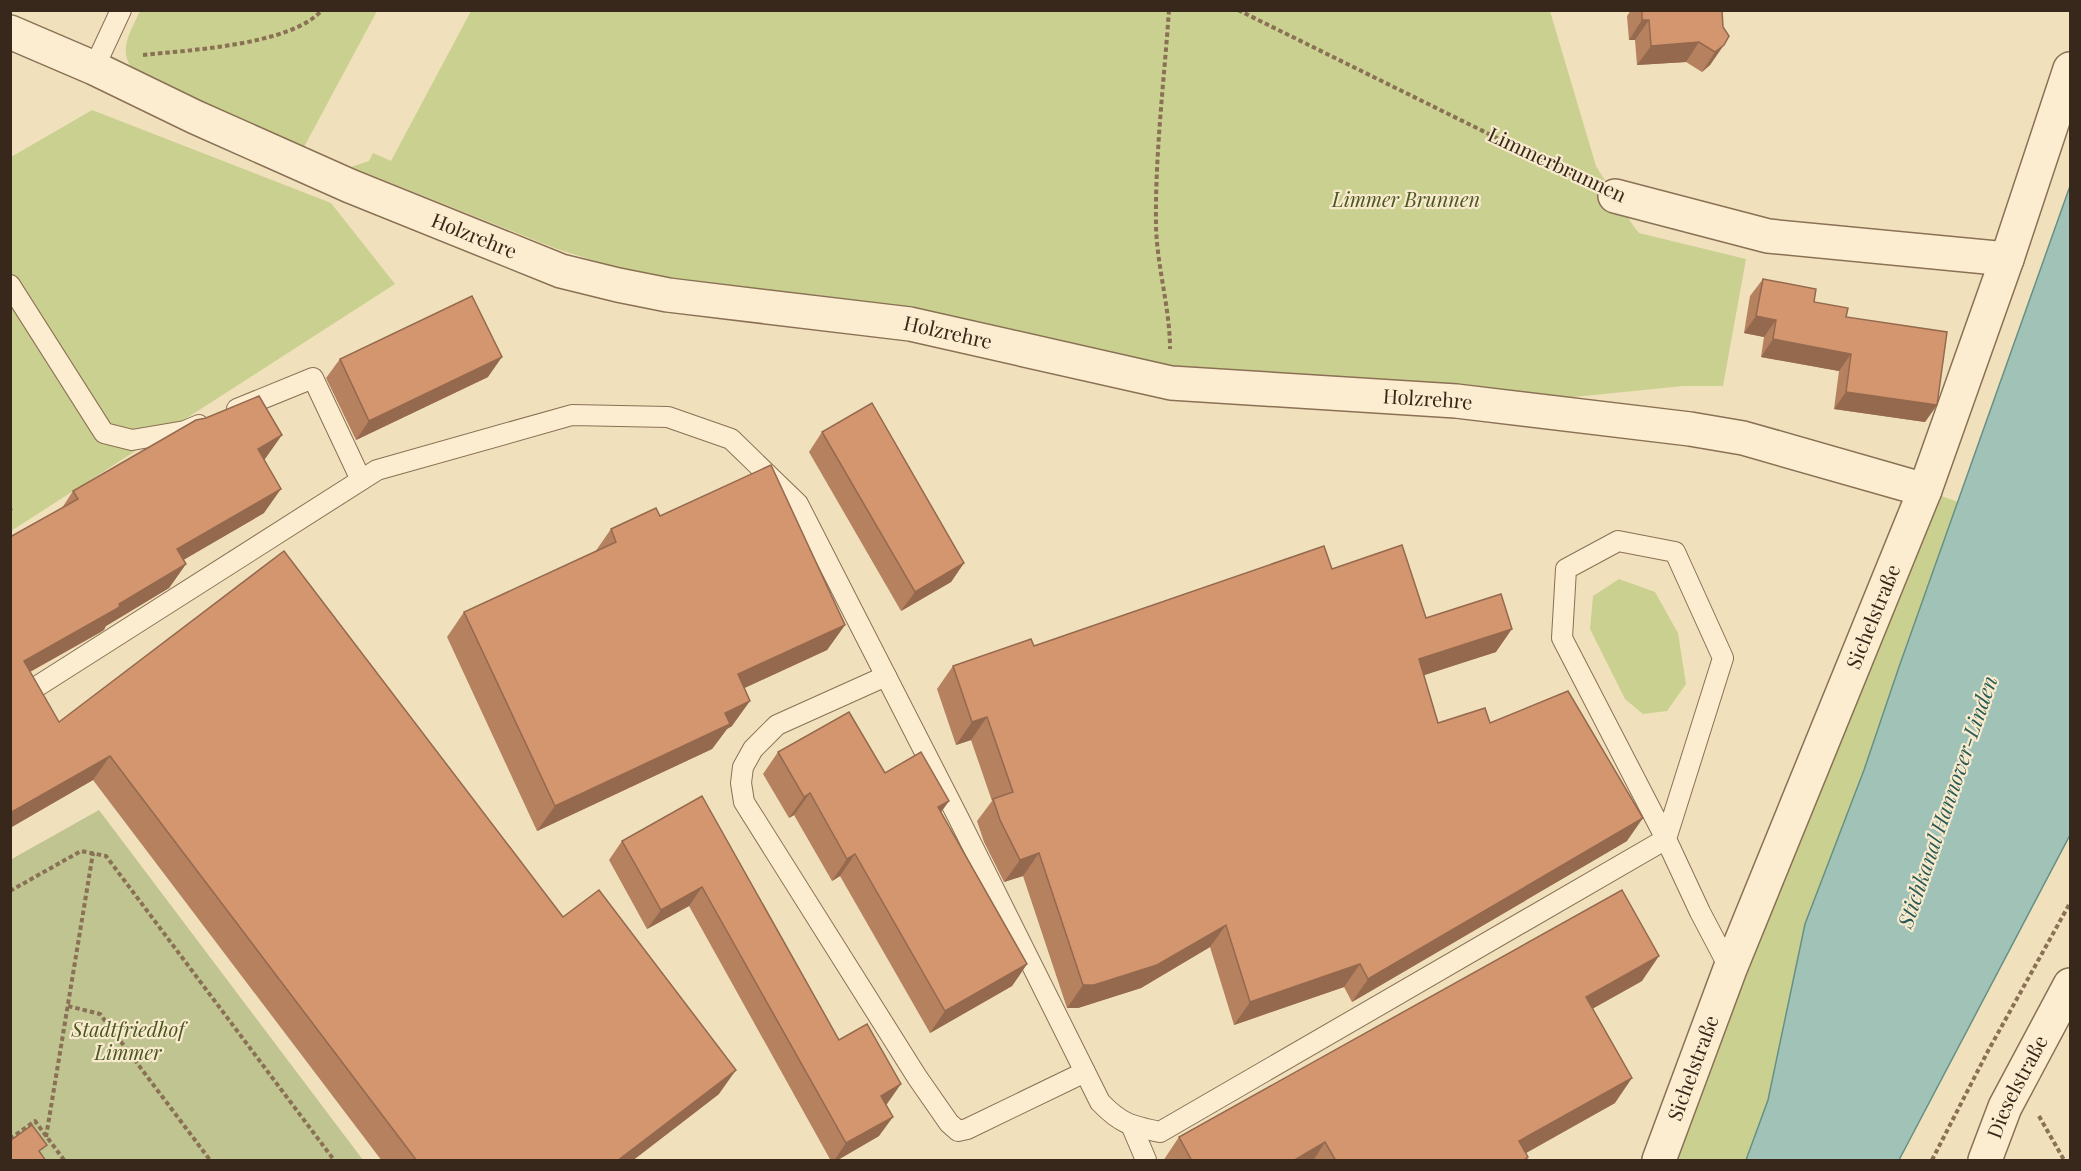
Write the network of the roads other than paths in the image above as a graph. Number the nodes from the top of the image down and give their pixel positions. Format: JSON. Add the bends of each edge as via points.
{"nodes":[{"id":1,"x":121,"y":10,"type":"edge"},
{"id":2,"x":10,"y":32,"type":"edge"},
{"id":3,"x":94,"y":68,"type":"junction"},
{"id":4,"x":2070,"y":69,"type":"edge"},
{"id":5,"x":1615,"y":196,"type":"road end"},
{"id":6,"x":2007,"y":259,"type":"junction"},
{"id":7,"x":10,"y":285,"type":"edge"},
{"id":8,"x":361,"y":480,"type":"junction"},
{"id":9,"x":1925,"y":490,"type":"junction"},
{"id":10,"x":886,"y":676,"type":"junction"},
{"id":11,"x":33,"y":689,"type":"edge"},
{"id":12,"x":1666,"y":839,"type":"junction"},
{"id":13,"x":1730,"y":969,"type":"junction"},
{"id":14,"x":2070,"y":986,"type":"edge"},
{"id":15,"x":1085,"y":1072,"type":"junction"},
{"id":16,"x":1132,"y":1126,"type":"junction"},
{"id":17,"x":1146,"y":1161,"type":"edge"},
{"id":18,"x":1659,"y":1161,"type":"edge"},
{"id":19,"x":1984,"y":1161,"type":"edge"}],
"edges":[{"from":1,"to":3,"type":"lane"},
{"from":2,"to":3,"type":"street","name":"Holzrehre"},
{"from":3,"to":9,"type":"street","name":"Holzrehre","via":[[350,186],[561,271],[668,295],[910,324],[1171,383],[1456,401],[1690,429],[1743,438]]},
{"from":4,"to":6,"type":"street","name":"Sichelstraße"},
{"from":5,"to":6,"type":"street","name":"Limmerbrunnen","via":[[1768,236]]},
{"from":6,"to":9,"type":"street","name":"Sichelstraße"},
{"from":7,"to":8,"type":"lane","via":[[104,433],[132,440],[184,431],[313,378]]},
{"from":8,"to":10,"type":"lane","via":[[378,470],[572,415],[668,417],[731,439],[798,504]]},
{"from":8,"to":11,"type":"lane"},
{"from":9,"to":13,"type":"street","name":"Sichelstraße"},
{"from":10,"to":15,"type":"lane"},
{"from":10,"to":15,"type":"lane","via":[[777,725],[753,749],[743,767],[744,802],[917,1077],[958,1131]]},
{"from":12,"to":12,"type":"lane","via":[[1562,638],[1566,569],[1618,541],[1675,552],[1723,658]]},
{"from":12,"to":13,"type":"lane"},
{"from":12,"to":16,"type":"lane","via":[[1160,1132]]},
{"from":13,"to":18,"type":"street","name":"Sichelstraße"},
{"from":14,"to":19,"type":"street","name":"Dieselstraße","via":[[2005,1107]]},
{"from":15,"to":16,"type":"lane","via":[[1100,1102],[1114,1117]]},
{"from":16,"to":17,"type":"lane"}]}
